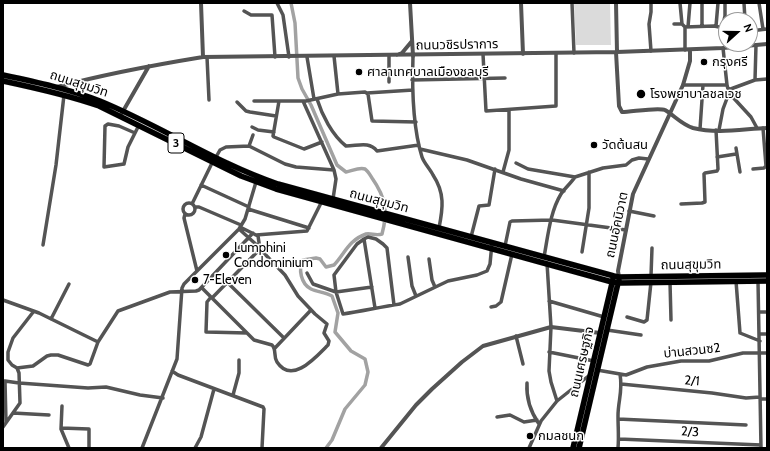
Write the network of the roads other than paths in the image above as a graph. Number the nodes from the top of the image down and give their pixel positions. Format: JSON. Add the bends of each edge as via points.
{"nodes":[{"id":1,"x":201,"y":3,"type":"edge"},
{"id":2,"x":277,"y":3,"type":"edge"},
{"id":3,"x":410,"y":3,"type":"edge"},
{"id":4,"x":521,"y":3,"type":"edge"},
{"id":5,"x":572,"y":3,"type":"edge"},
{"id":6,"x":616,"y":3,"type":"edge"},
{"id":7,"x":651,"y":3,"type":"edge"},
{"id":8,"x":680,"y":3,"type":"edge"},
{"id":9,"x":690,"y":3,"type":"edge"},
{"id":10,"x":702,"y":3,"type":"edge"},
{"id":11,"x":718,"y":3,"type":"edge"},
{"id":12,"x":759,"y":3,"type":"edge"},
{"id":13,"x":244,"y":11,"type":"dead end"},
{"id":14,"x":674,"y":24,"type":"dead end"},
{"id":15,"x":685,"y":26,"type":"junction"},
{"id":16,"x":702,"y":26,"type":"junction"},
{"id":17,"x":716,"y":26,"type":"joint"},
{"id":18,"x":765,"y":29,"type":"edge"},
{"id":19,"x":412,"y":41,"type":"junction"},
{"id":20,"x":412,"y":46,"type":"junction"},
{"id":21,"x":718,"y":48,"type":"edge"},
{"id":22,"x":688,"y":50,"type":"junction"},
{"id":23,"x":651,"y":51,"type":"junction"},
{"id":24,"x":617,"y":52,"type":"junction"},
{"id":25,"x":723,"y":52,"type":"edge"},
{"id":26,"x":756,"y":52,"type":"edge"},
{"id":27,"x":556,"y":53,"type":"junction"},
{"id":28,"x":574,"y":53,"type":"junction"},
{"id":29,"x":483,"y":54,"type":"junction"},
{"id":30,"x":523,"y":54,"type":"junction"},
{"id":31,"x":428,"y":55,"type":"junction"},
{"id":32,"x":334,"y":56,"type":"junction"},
{"id":33,"x":389,"y":56,"type":"junction"},
{"id":34,"x":396,"y":56,"type":"junction"},
{"id":35,"x":413,"y":56,"type":"junction"},
{"id":36,"x":205,"y":57,"type":"junction"},
{"id":37,"x":275,"y":57,"type":"junction"},
{"id":38,"x":291,"y":57,"type":"junction"},
{"id":39,"x":307,"y":57,"type":"junction"},
{"id":40,"x":149,"y":66,"type":"junction"},
{"id":41,"x":3,"y":75,"type":"edge"},
{"id":42,"x":484,"y":78,"type":"junction"},
{"id":43,"x":505,"y":78,"type":"dead end"},
{"id":44,"x":767,"y":79,"type":"edge"},
{"id":45,"x":412,"y":80,"type":"junction"},
{"id":46,"x":755,"y":80,"type":"junction"},
{"id":47,"x":3,"y":81,"type":"edge"},
{"id":48,"x":389,"y":82,"type":"dead end"},
{"id":49,"x":683,"y":85,"type":"junction"},
{"id":50,"x":703,"y":85,"type":"junction"},
{"id":51,"x":727,"y":85,"type":"junction"},
{"id":52,"x":56,"y":87,"type":"junction"},
{"id":53,"x":413,"y":90,"type":"junction"},
{"id":54,"x":728,"y":91,"type":"junction"},
{"id":55,"x":367,"y":93,"type":"junction"},
{"id":56,"x":338,"y":94,"type":"junction"},
{"id":57,"x":64,"y":95,"type":"junction"},
{"id":58,"x":314,"y":99,"type":"junction"},
{"id":59,"x":210,"y":100,"type":"dead end"},
{"id":60,"x":254,"y":101,"type":"dead end"},
{"id":61,"x":278,"y":101,"type":"junction"},
{"id":62,"x":304,"y":101,"type":"junction"},
{"id":63,"x":236,"y":102,"type":"dead end"},
{"id":64,"x":509,"y":110,"type":"junction"},
{"id":65,"x":122,"y":113,"type":"junction"},
{"id":66,"x":670,"y":114,"type":"junction"},
{"id":67,"x":276,"y":116,"type":"junction"},
{"id":68,"x":416,"y":122,"type":"junction"},
{"id":69,"x":139,"y":125,"type":"junction"},
{"id":70,"x":252,"y":127,"type":"dead end"},
{"id":71,"x":757,"y":128,"type":"junction"},
{"id":72,"x":765,"y":128,"type":"edge"},
{"id":73,"x":700,"y":129,"type":"junction"},
{"id":74,"x":717,"y":130,"type":"junction"},
{"id":75,"x":274,"y":132,"type":"junction"},
{"id":76,"x":135,"y":133,"type":"junction"},
{"id":77,"x":253,"y":135,"type":"dead end"},
{"id":78,"x":322,"y":142,"type":"junction"},
{"id":79,"x":248,"y":146,"type":"junction"},
{"id":80,"x":420,"y":147,"type":"junction"},
{"id":81,"x":736,"y":148,"type":"dead end"},
{"id":82,"x":736,"y":154,"type":"junction"},
{"id":83,"x":717,"y":157,"type":"junction"},
{"id":84,"x":214,"y":158,"type":"junction"},
{"id":85,"x":648,"y":159,"type":"junction"},
{"id":86,"x":516,"y":163,"type":"dead end"},
{"id":87,"x":495,"y":169,"type":"junction"},
{"id":88,"x":753,"y":169,"type":"dead end"},
{"id":89,"x":334,"y":170,"type":"junction"},
{"id":90,"x":503,"y":172,"type":"junction"},
{"id":91,"x":589,"y":172,"type":"junction"},
{"id":92,"x":740,"y":172,"type":"dead end"},
{"id":93,"x":575,"y":177,"type":"junction"},
{"id":94,"x":256,"y":182,"type":"junction"},
{"id":95,"x":201,"y":185,"type":"junction"},
{"id":96,"x":564,"y":191,"type":"junction"},
{"id":97,"x":333,"y":200,"type":"junction"},
{"id":98,"x":322,"y":202,"type":"junction"},
{"id":99,"x":681,"y":204,"type":"dead end"},
{"id":100,"x":193,"y":206,"type":"junction"},
{"id":101,"x":249,"y":208,"type":"junction"},
{"id":102,"x":354,"y":208,"type":"junction"},
{"id":103,"x":629,"y":211,"type":"junction"},
{"id":104,"x":185,"y":214,"type":"junction"},
{"id":105,"x":386,"y":216,"type":"junction"},
{"id":106,"x":654,"y":216,"type":"dead end"},
{"id":107,"x":552,"y":220,"type":"junction"},
{"id":108,"x":586,"y":224,"type":"junction"},
{"id":109,"x":240,"y":227,"type":"junction"},
{"id":110,"x":309,"y":228,"type":"junction"},
{"id":111,"x":439,"y":228,"type":"junction"},
{"id":112,"x":626,"y":230,"type":"junction"},
{"id":113,"x":254,"y":234,"type":"junction"},
{"id":114,"x":471,"y":237,"type":"junction"},
{"id":115,"x":250,"y":238,"type":"junction"},
{"id":116,"x":364,"y":239,"type":"junction"},
{"id":117,"x":44,"y":245,"type":"dead end"},
{"id":118,"x":492,"y":245,"type":"junction"},
{"id":119,"x":505,"y":246,"type":"junction"},
{"id":120,"x":652,"y":248,"type":"dead end"},
{"id":121,"x":260,"y":249,"type":"junction"},
{"id":122,"x":582,"y":252,"type":"dead end"},
{"id":123,"x":512,"y":254,"type":"junction"},
{"id":124,"x":408,"y":257,"type":"dead end"},
{"id":125,"x":544,"y":257,"type":"junction"},
{"id":126,"x":429,"y":260,"type":"dead end"},
{"id":127,"x":547,"y":263,"type":"junction"},
{"id":128,"x":197,"y":271,"type":"junction"},
{"id":129,"x":307,"y":274,"type":"dead end"},
{"id":130,"x":767,"y":275,"type":"edge"},
{"id":131,"x":616,"y":279,"type":"junction"},
{"id":132,"x":651,"y":279,"type":"junction"},
{"id":133,"x":736,"y":281,"type":"junction"},
{"id":134,"x":758,"y":281,"type":"junction"},
{"id":135,"x":767,"y":281,"type":"edge"},
{"id":136,"x":670,"y":282,"type":"junction"},
{"id":137,"x":228,"y":283,"type":"junction"},
{"id":138,"x":69,"y":284,"type":"dead end"},
{"id":139,"x":372,"y":287,"type":"junction"},
{"id":140,"x":435,"y":287,"type":"junction"},
{"id":141,"x":202,"y":288,"type":"junction"},
{"id":142,"x":182,"y":292,"type":"junction"},
{"id":143,"x":336,"y":292,"type":"junction"},
{"id":144,"x":416,"y":296,"type":"junction"},
{"id":145,"x":212,"y":297,"type":"junction"},
{"id":146,"x":3,"y":300,"type":"edge"},
{"id":147,"x":550,"y":301,"type":"junction"},
{"id":148,"x":394,"y":305,"type":"junction"},
{"id":149,"x":491,"y":307,"type":"dead end"},
{"id":150,"x":375,"y":308,"type":"junction"},
{"id":151,"x":311,"y":310,"type":"junction"},
{"id":152,"x":34,"y":311,"type":"junction"},
{"id":153,"x":759,"y":312,"type":"junction"},
{"id":154,"x":767,"y":312,"type":"edge"},
{"id":155,"x":604,"y":317,"type":"junction"},
{"id":156,"x":627,"y":317,"type":"dead end"},
{"id":157,"x":51,"y":319,"type":"junction"},
{"id":158,"x":671,"y":320,"type":"dead end"},
{"id":159,"x":551,"y":327,"type":"junction"},
{"id":160,"x":607,"y":330,"type":"junction"},
{"id":161,"x":600,"y":333,"type":"junction"},
{"id":162,"x":247,"y":334,"type":"junction"},
{"id":163,"x":759,"y":334,"type":"junction"},
{"id":164,"x":767,"y":334,"type":"edge"},
{"id":165,"x":642,"y":335,"type":"dead end"},
{"id":166,"x":516,"y":336,"type":"junction"},
{"id":167,"x":284,"y":338,"type":"junction"},
{"id":168,"x":760,"y":341,"type":"junction"},
{"id":169,"x":98,"y":342,"type":"junction"},
{"id":170,"x":275,"y":348,"type":"junction"},
{"id":171,"x":549,"y":352,"type":"junction"},
{"id":172,"x":760,"y":353,"type":"junction"},
{"id":173,"x":767,"y":353,"type":"edge"},
{"id":174,"x":239,"y":360,"type":"dead end"},
{"id":175,"x":594,"y":361,"type":"junction"},
{"id":176,"x":523,"y":364,"type":"dead end"},
{"id":177,"x":17,"y":368,"type":"junction"},
{"id":178,"x":597,"y":370,"type":"junction"},
{"id":179,"x":172,"y":371,"type":"junction"},
{"id":180,"x":590,"y":374,"type":"junction"},
{"id":181,"x":620,"y":374,"type":"junction"},
{"id":182,"x":4,"y":381,"type":"edge"},
{"id":183,"x":19,"y":383,"type":"junction"},
{"id":184,"x":527,"y":383,"type":"dead end"},
{"id":185,"x":621,"y":384,"type":"junction"},
{"id":186,"x":214,"y":389,"type":"junction"},
{"id":187,"x":233,"y":395,"type":"junction"},
{"id":188,"x":163,"y":398,"type":"junction"},
{"id":189,"x":761,"y":398,"type":"junction"},
{"id":190,"x":767,"y":399,"type":"edge"},
{"id":191,"x":557,"y":401,"type":"junction"},
{"id":192,"x":62,"y":406,"type":"dead end"},
{"id":193,"x":13,"y":413,"type":"junction"},
{"id":194,"x":49,"y":415,"type":"dead end"},
{"id":195,"x":497,"y":417,"type":"dead end"},
{"id":196,"x":618,"y":419,"type":"junction"},
{"id":197,"x":6,"y":422,"type":"edge"},
{"id":198,"x":538,"y":422,"type":"junction"},
{"id":199,"x":746,"y":425,"type":"dead end"},
{"id":200,"x":3,"y":428,"type":"edge"},
{"id":201,"x":61,"y":428,"type":"junction"},
{"id":202,"x":619,"y":439,"type":"junction"},
{"id":203,"x":701,"y":443,"type":"junction"},
{"id":204,"x":761,"y":446,"type":"edge"},
{"id":205,"x":530,"y":447,"type":"edge"},
{"id":206,"x":69,"y":448,"type":"edge"},
{"id":207,"x":89,"y":448,"type":"edge"},
{"id":208,"x":142,"y":448,"type":"edge"},
{"id":209,"x":195,"y":448,"type":"edge"},
{"id":210,"x":262,"y":448,"type":"edge"},
{"id":211,"x":381,"y":448,"type":"edge"},
{"id":212,"x":573,"y":448,"type":"edge"},
{"id":213,"x":579,"y":448,"type":"edge"},
{"id":214,"x":618,"y":448,"type":"edge"},
{"id":215,"x":701,"y":448,"type":"edge"}],
"edges":[{"from":1,"to":36,"type":"street"},
{"from":2,"to":38,"type":"street","via":[[283,15]]},
{"from":3,"to":19,"type":"street"},
{"from":4,"to":30,"type":"street"},
{"from":5,"to":28,"type":"street"},
{"from":6,"to":24,"type":"street"},
{"from":7,"to":23,"type":"street"},
{"from":8,"to":15,"type":"street"},
{"from":9,"to":15,"type":"street"},
{"from":10,"to":16,"type":"street"},
{"from":11,"to":17,"type":"street"},
{"from":12,"to":18,"type":"street"},
{"from":13,"to":37,"type":"street","via":[[251,15],[272,15]]},
{"from":14,"to":15,"type":"street"},
{"from":15,"to":16,"type":"street"},
{"from":15,"to":22,"type":"street"},
{"from":16,"to":17,"type":"street"},
{"from":19,"to":20,"type":"street"},
{"from":19,"to":34,"type":"street"},
{"from":20,"to":31,"type":"street","via":[[419,53]]},
{"from":20,"to":35,"type":"street"},
{"from":21,"to":22,"type":"street","name":"ถนนวชิรปราการ"},
{"from":22,"to":23,"type":"street","name":"ถนนวชิรปราการ"},
{"from":22,"to":49,"type":"street","name":"ถนนอัคนิวาต","via":[[690,61]]},
{"from":23,"to":24,"type":"street","name":"ถนนวชิรปราการ"},
{"from":24,"to":28,"type":"street","name":"ถนนวชิรปราการ"},
{"from":24,"to":66,"type":"street","via":[[620,110],[627,112],[661,109]]},
{"from":25,"to":51,"type":"street"},
{"from":26,"to":46,"type":"street"},
{"from":27,"to":28,"type":"street","name":"ถนนวชิรปราการ"},
{"from":27,"to":30,"type":"street","name":"ถนนวชิรปราการ"},
{"from":27,"to":64,"type":"street","via":[[556,106]]},
{"from":29,"to":30,"type":"street","name":"ถนนวชิรปราการ"},
{"from":29,"to":31,"type":"street","name":"ถนนวชิรปราการ"},
{"from":29,"to":42,"type":"street"},
{"from":31,"to":35,"type":"street","name":"ถนนวชิรปราการ"},
{"from":32,"to":33,"type":"street","name":"ถนนวชิรปราการ"},
{"from":32,"to":39,"type":"street","name":"ถนนวชิรปราการ"},
{"from":32,"to":56,"type":"street"},
{"from":33,"to":34,"type":"street","name":"ถนนวชิรปราการ"},
{"from":33,"to":48,"type":"street"},
{"from":34,"to":35,"type":"street","name":"ถนนวชิรปราการ"},
{"from":35,"to":45,"type":"street"},
{"from":36,"to":37,"type":"street","name":"ถนนวชิรปราการ"},
{"from":36,"to":40,"type":"street","name":"ถนนวชิรปราการ"},
{"from":36,"to":59,"type":"street"},
{"from":37,"to":38,"type":"street","name":"ถนนวชิรปราการ"},
{"from":38,"to":39,"type":"street","name":"ถนนวชิรปราการ"},
{"from":39,"to":58,"type":"street"},
{"from":40,"to":52,"type":"street","name":"ถนนวชิรปราการ"},
{"from":40,"to":65,"type":"street"},
{"from":41,"to":52,"type":"main road","name":"ถนนสุขุมวิท","number":"3"},
{"from":42,"to":43,"type":"street"},
{"from":42,"to":45,"type":"street"},
{"from":42,"to":64,"type":"street","via":[[486,111]]},
{"from":44,"to":46,"type":"street"},
{"from":45,"to":53,"type":"street"},
{"from":46,"to":54,"type":"street"},
{"from":47,"to":57,"type":"main road","name":"ถนนสุขุมวิท","number":"3"},
{"from":49,"to":50,"type":"street"},
{"from":49,"to":66,"type":"street","name":"ถนนอัคนิวาต"},
{"from":50,"to":51,"type":"street"},
{"from":50,"to":73,"type":"street"},
{"from":51,"to":54,"type":"street"},
{"from":52,"to":65,"type":"main road","name":"ถนนสุขุมวิท","number":"3","via":[[84,95]]},
{"from":53,"to":55,"type":"street"},
{"from":53,"to":68,"type":"street"},
{"from":54,"to":71,"type":"street","via":[[751,117]]},
{"from":54,"to":74,"type":"street"},
{"from":55,"to":56,"type":"street"},
{"from":55,"to":68,"type":"street","via":[[372,121]]},
{"from":56,"to":58,"type":"street"},
{"from":57,"to":65,"type":"main road","name":"ถนนสุขุมวิท","number":"3"},
{"from":57,"to":117,"type":"street"},
{"from":58,"to":62,"type":"street"},
{"from":58,"to":80,"type":"street","via":[[322,116],[346,146],[362,144],[374,146],[378,151]]},
{"from":60,"to":61,"type":"street"},
{"from":61,"to":62,"type":"street"},
{"from":61,"to":67,"type":"street"},
{"from":62,"to":78,"type":"street"},
{"from":63,"to":67,"type":"street","via":[[250,112]]},
{"from":64,"to":90,"type":"street","via":[[509,150]]},
{"from":65,"to":69,"type":"main road","name":"ถนนสุขุมวิท","number":"3"},
{"from":65,"to":84,"type":"main road","name":"ถนนสุขุมวิท","number":"3"},
{"from":66,"to":73,"type":"street","via":[[680,122]]},
{"from":66,"to":85,"type":"street","name":"ถนนอัคนิวาต"},
{"from":67,"to":75,"type":"street"},
{"from":68,"to":80,"type":"street"},
{"from":69,"to":76,"type":"street"},
{"from":69,"to":84,"type":"main road","name":"ถนนสุขุมวิท","number":"3"},
{"from":70,"to":75,"type":"street"},
{"from":71,"to":72,"type":"street"},
{"from":71,"to":74,"type":"street"},
{"from":72,"to":88,"type":"street","via":[[766,166]]},
{"from":73,"to":74,"type":"street"},
{"from":74,"to":83,"type":"street"},
{"from":75,"to":78,"type":"street","via":[[273,136],[276,138],[302,149]]},
{"from":76,"to":76,"type":"street","via":[[119,126],[105,126],[104,167],[124,164]]},
{"from":77,"to":79,"type":"street"},
{"from":78,"to":89,"type":"street"},
{"from":79,"to":84,"type":"street","via":[[226,147]]},
{"from":79,"to":89,"type":"street","via":[[284,164]]},
{"from":80,"to":87,"type":"street"},
{"from":80,"to":111,"type":"street","via":[[422,158],[440,186],[442,195]]},
{"from":81,"to":82,"type":"street"},
{"from":82,"to":83,"type":"street"},
{"from":82,"to":92,"type":"street"},
{"from":83,"to":99,"type":"street","via":[[718,170],[704,174],[705,202]]},
{"from":84,"to":94,"type":"main road","name":"ถนนสุขุมวิท"},
{"from":84,"to":95,"type":"street"},
{"from":84,"to":97,"type":"main road","name":"ถนนสุขุมวิท","via":[[265,180]]},
{"from":85,"to":91,"type":"street","via":[[639,158],[626,165]]},
{"from":85,"to":103,"type":"street","name":"ถนนอัคนิวาต","via":[[633,194]]},
{"from":86,"to":93,"type":"street","via":[[528,169]]},
{"from":87,"to":90,"type":"street"},
{"from":87,"to":114,"type":"street","via":[[489,206],[479,206]]},
{"from":89,"to":97,"type":"street","via":[[336,179]]},
{"from":90,"to":96,"type":"street"},
{"from":91,"to":93,"type":"street"},
{"from":91,"to":108,"type":"street","via":[[589,208]]},
{"from":93,"to":96,"type":"street"},
{"from":94,"to":98,"type":"main road","name":"ถนนสุขุมวิท"},
{"from":94,"to":101,"type":"street"},
{"from":95,"to":100,"type":"street"},
{"from":95,"to":101,"type":"street"},
{"from":96,"to":107,"type":"street","via":[[556,204]]},
{"from":97,"to":102,"type":"main road","name":"ถนนสุขุมวิท"},
{"from":98,"to":102,"type":"main road","name":"ถนนสุขุมวิท"},
{"from":98,"to":110,"type":"street"},
{"from":100,"to":104,"type":"street","via":[[192,214]]},
{"from":100,"to":104,"type":"street","via":[[184,206]]},
{"from":100,"to":109,"type":"street"},
{"from":101,"to":109,"type":"street"},
{"from":101,"to":110,"type":"street"},
{"from":102,"to":105,"type":"main road","name":"ถนนสุขุมวิท"},
{"from":103,"to":106,"type":"street"},
{"from":103,"to":112,"type":"street","name":"ถนนอัคนิวาต"},
{"from":104,"to":128,"type":"street"},
{"from":105,"to":111,"type":"main road","name":"ถนนสุขุมวิท"},
{"from":105,"to":118,"type":"main road","name":"ถนนสุขุมวิท"},
{"from":107,"to":108,"type":"street"},
{"from":107,"to":119,"type":"street","via":[[510,222]]},
{"from":107,"to":125,"type":"street"},
{"from":108,"to":112,"type":"street"},
{"from":108,"to":122,"type":"street"},
{"from":109,"to":113,"type":"street"},
{"from":109,"to":115,"type":"street"},
{"from":109,"to":128,"type":"street"},
{"from":110,"to":113,"type":"street","via":[[307,231]]},
{"from":111,"to":114,"type":"main road","name":"ถนนสุขุมวิท"},
{"from":112,"to":131,"type":"street","name":"ถนนอัคนิวาต"},
{"from":113,"to":115,"type":"street"},
{"from":113,"to":121,"type":"street","via":[[258,238]]},
{"from":114,"to":118,"type":"main road","name":"ถนนสุขุมวิท"},
{"from":115,"to":121,"type":"street"},
{"from":115,"to":141,"type":"street"},
{"from":116,"to":139,"type":"street"},
{"from":116,"to":143,"type":"street","via":[[334,273]]},
{"from":116,"to":148,"type":"street","via":[[376,239],[387,248]]},
{"from":118,"to":119,"type":"main road","name":"ถนนสุขุมวิท"},
{"from":118,"to":123,"type":"main road","name":"ถนนสุขุมวิท"},
{"from":118,"to":140,"type":"street","via":[[487,271]]},
{"from":119,"to":125,"type":"main road","name":"ถนนสุขุมวิท"},
{"from":120,"to":132,"type":"street"},
{"from":121,"to":137,"type":"street"},
{"from":121,"to":151,"type":"street","via":[[286,276],[297,295]]},
{"from":123,"to":127,"type":"main road","name":"ถนนสุขุมวิท"},
{"from":123,"to":149,"type":"street","via":[[501,302]]},
{"from":124,"to":144,"type":"street"},
{"from":125,"to":131,"type":"main road","name":"ถนนสุขุมวิท"},
{"from":126,"to":140,"type":"street"},
{"from":127,"to":131,"type":"main road","name":"ถนนสุขุมวิท"},
{"from":127,"to":147,"type":"street"},
{"from":128,"to":142,"type":"street","via":[[184,284]]},
{"from":129,"to":143,"type":"street","via":[[313,284]]},
{"from":130,"to":132,"type":"main road","name":"ถนนสุขุมวิท"},
{"from":131,"to":132,"type":"main road","name":"ถนนสุขุมวิท"},
{"from":131,"to":155,"type":"main road","name":"ถนนเศรษฐกิจ"},
{"from":131,"to":160,"type":"main road","name":"ถนนเศรษฐกิจ"},
{"from":132,"to":136,"type":"main road","name":"ถนนสุขุมวิท"},
{"from":132,"to":156,"type":"street","via":[[647,320],[644,322]]},
{"from":133,"to":134,"type":"main road","name":"ถนนสุขุมวิท"},
{"from":133,"to":136,"type":"main road","name":"ถนนสุขุมวิท"},
{"from":133,"to":168,"type":"street","via":[[740,333]]},
{"from":134,"to":135,"type":"main road","name":"ถนนสุขุมวิท"},
{"from":134,"to":153,"type":"street"},
{"from":136,"to":158,"type":"street"},
{"from":137,"to":145,"type":"street"},
{"from":137,"to":167,"type":"street"},
{"from":138,"to":157,"type":"street"},
{"from":139,"to":143,"type":"street"},
{"from":139,"to":150,"type":"street"},
{"from":140,"to":144,"type":"street"},
{"from":141,"to":142,"type":"street"},
{"from":141,"to":145,"type":"street"},
{"from":142,"to":169,"type":"street","via":[[170,292],[118,311]]},
{"from":142,"to":179,"type":"street","via":[[178,350]]},
{"from":143,"to":150,"type":"street","via":[[343,314]]},
{"from":144,"to":148,"type":"street"},
{"from":145,"to":162,"type":"street"},
{"from":145,"to":162,"type":"street","via":[[208,302],[206,332]]},
{"from":146,"to":152,"type":"street"},
{"from":147,"to":155,"type":"street"},
{"from":147,"to":159,"type":"street"},
{"from":148,"to":150,"type":"street"},
{"from":151,"to":167,"type":"street"},
{"from":151,"to":170,"type":"street","via":[[327,324],[324,333],[329,341],[327,346],[304,367],[292,370],[280,366],[275,357]]},
{"from":152,"to":157,"type":"street"},
{"from":152,"to":177,"type":"street","via":[[13,338],[8,352],[8,360]]},
{"from":153,"to":154,"type":"street"},
{"from":153,"to":163,"type":"street"},
{"from":155,"to":161,"type":"main road","name":"ถนนเศรษฐกิจ"},
{"from":157,"to":169,"type":"street"},
{"from":159,"to":161,"type":"street"},
{"from":159,"to":166,"type":"street"},
{"from":159,"to":171,"type":"street"},
{"from":160,"to":165,"type":"street"},
{"from":160,"to":178,"type":"main road","name":"ถนนเศรษฐกิจ"},
{"from":161,"to":175,"type":"main road","name":"ถนนเศรษฐกิจ"},
{"from":162,"to":170,"type":"street","via":[[254,340]]},
{"from":163,"to":164,"type":"street"},
{"from":163,"to":168,"type":"street"},
{"from":166,"to":176,"type":"street"},
{"from":166,"to":211,"type":"street","via":[[483,346],[462,362],[416,405]]},
{"from":167,"to":170,"type":"street"},
{"from":168,"to":172,"type":"street"},
{"from":169,"to":177,"type":"street","via":[[88,365],[51,355],[33,366]]},
{"from":171,"to":175,"type":"street"},
{"from":171,"to":191,"type":"street","via":[[549,371]]},
{"from":172,"to":173,"type":"street","name":"บ่านสวนซ2"},
{"from":172,"to":181,"type":"street","name":"บ่านสวนซ2","via":[[743,353],[709,361],[681,361],[648,367],[626,375]]},
{"from":172,"to":189,"type":"street"},
{"from":174,"to":187,"type":"street","via":[[239,373]]},
{"from":175,"to":180,"type":"main road","name":"ถนนเศรษฐกิจ"},
{"from":177,"to":183,"type":"street"},
{"from":178,"to":181,"type":"street"},
{"from":178,"to":213,"type":"main road","name":"ถนนเศรษฐกิจ"},
{"from":179,"to":186,"type":"street"},
{"from":179,"to":188,"type":"street"},
{"from":180,"to":191,"type":"street"},
{"from":180,"to":212,"type":"main road","name":"ถนนเศรษฐกิจ"},
{"from":181,"to":185,"type":"street"},
{"from":182,"to":183,"type":"street"},
{"from":182,"to":197,"type":"street"},
{"from":183,"to":188,"type":"street","via":[[106,387]]},
{"from":183,"to":193,"type":"street","via":[[20,403]]},
{"from":184,"to":198,"type":"street","via":[[529,406]]},
{"from":185,"to":189,"type":"street","name":"2/1"},
{"from":185,"to":196,"type":"street"},
{"from":186,"to":187,"type":"street"},
{"from":186,"to":209,"type":"street","via":[[201,437]]},
{"from":187,"to":210,"type":"street","via":[[264,409]]},
{"from":188,"to":208,"type":"street"},
{"from":189,"to":190,"type":"street","name":"2/1"},
{"from":189,"to":204,"type":"street"},
{"from":191,"to":198,"type":"street"},
{"from":192,"to":201,"type":"street"},
{"from":193,"to":194,"type":"street"},
{"from":193,"to":197,"type":"street"},
{"from":195,"to":198,"type":"street","via":[[510,415],[524,422]]},
{"from":196,"to":199,"type":"street"},
{"from":196,"to":202,"type":"street"},
{"from":197,"to":200,"type":"street"},
{"from":198,"to":205,"type":"street"},
{"from":201,"to":206,"type":"street"},
{"from":201,"to":207,"type":"street","via":[[89,429]]},
{"from":202,"to":203,"type":"street","name":"2/3"},
{"from":202,"to":214,"type":"street"},
{"from":203,"to":204,"type":"street","name":"2/3"},
{"from":203,"to":215,"type":"street"}]}
